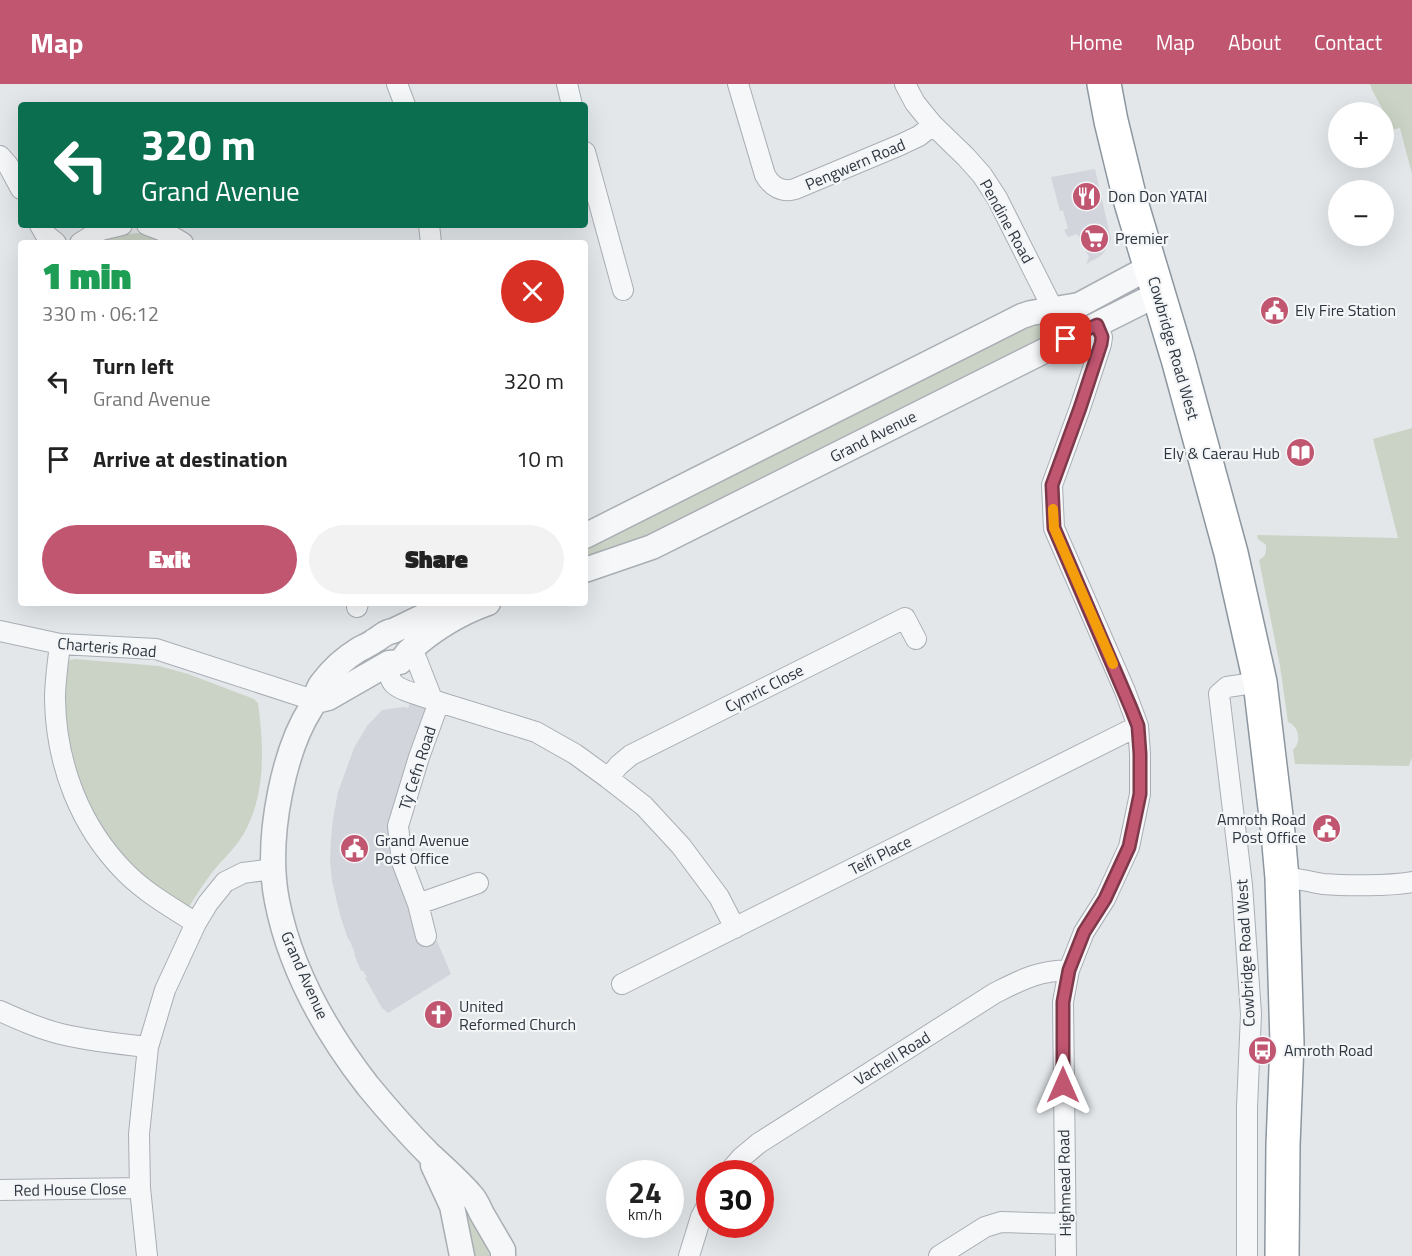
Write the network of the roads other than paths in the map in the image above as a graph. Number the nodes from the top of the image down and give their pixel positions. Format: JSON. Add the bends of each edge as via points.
{"nodes":[{"id":1,"x":398,"y":84,"type":"edge"},
{"id":2,"x":567,"y":84,"type":"edge"},
{"id":3,"x":738,"y":84,"type":"edge"},
{"id":4,"x":905,"y":84,"type":"edge"},
{"id":5,"x":1104,"y":84,"type":"edge"},
{"id":6,"x":404,"y":102,"type":"edge"},
{"id":7,"x":571,"y":102,"type":"edge"},
{"id":8,"x":933,"y":125,"type":"junction"},
{"id":9,"x":0,"y":156,"type":"edge"},
{"id":10,"x":588,"y":163,"type":"edge"},
{"id":11,"x":18,"y":183,"type":"edge"},
{"id":12,"x":42,"y":228,"type":"edge"},
{"id":13,"x":109,"y":228,"type":"edge"},
{"id":14,"x":155,"y":228,"type":"edge"},
{"id":15,"x":52,"y":240,"type":"edge"},
{"id":16,"x":85,"y":240,"type":"edge"},
{"id":17,"x":178,"y":240,"type":"edge"},
{"id":18,"x":1154,"y":280,"type":"junction"},
{"id":19,"x":623,"y":290,"type":"dead end"},
{"id":20,"x":1053,"y":309,"type":"junction"},
{"id":21,"x":1097,"y":325,"type":"junction"},
{"id":22,"x":1066,"y":339,"type":"junction"},
{"id":23,"x":588,"y":534,"type":"edge"},
{"id":24,"x":588,"y":569,"type":"edge"},
{"id":25,"x":444,"y":606,"type":"edge"},
{"id":26,"x":479,"y":606,"type":"edge"},
{"id":27,"x":0,"y":631,"type":"edge"},
{"id":28,"x":385,"y":635,"type":"junction"},
{"id":29,"x":916,"y":639,"type":"dead end"},
{"id":30,"x":60,"y":644,"type":"junction"},
{"id":31,"x":398,"y":658,"type":"junction"},
{"id":32,"x":1260,"y":682,"type":"junction"},
{"id":33,"x":435,"y":700,"type":"junction"},
{"id":34,"x":316,"y":701,"type":"junction"},
{"id":35,"x":1138,"y":726,"type":"junction"},
{"id":36,"x":608,"y":778,"type":"junction"},
{"id":37,"x":273,"y":869,"type":"junction"},
{"id":38,"x":1282,"y":878,"type":"junction"},
{"id":39,"x":1412,"y":882,"type":"edge"},
{"id":40,"x":478,"y":883,"type":"dead end"},
{"id":41,"x":418,"y":904,"type":"junction"},
{"id":42,"x":196,"y":923,"type":"junction"},
{"id":43,"x":735,"y":928,"type":"junction"},
{"id":44,"x":426,"y":936,"type":"dead end"},
{"id":45,"x":1069,"y":970,"type":"junction"},
{"id":46,"x":622,"y":984,"type":"dead end"},
{"id":47,"x":0,"y":1011,"type":"edge"},
{"id":48,"x":148,"y":1047,"type":"junction"},
{"id":49,"x":427,"y":1152,"type":"junction"},
{"id":50,"x":739,"y":1160,"type":"edge"},
{"id":51,"x":140,"y":1188,"type":"junction"},
{"id":52,"x":0,"y":1190,"type":"edge"},
{"id":53,"x":1065,"y":1224,"type":"junction"},
{"id":54,"x":696,"y":1232,"type":"edge"},
{"id":55,"x":147,"y":1256,"type":"edge"},
{"id":56,"x":462,"y":1256,"type":"edge"},
{"id":57,"x":503,"y":1256,"type":"edge"},
{"id":58,"x":688,"y":1256,"type":"edge"},
{"id":59,"x":939,"y":1256,"type":"edge"},
{"id":60,"x":1066,"y":1256,"type":"edge"},
{"id":61,"x":1247,"y":1256,"type":"edge"},
{"id":62,"x":1282,"y":1256,"type":"edge"}],
"edges":[{"from":1,"to":6,"type":"street"},
{"from":2,"to":7,"type":"street"},
{"from":3,"to":8,"type":"street","name":"Pengwern Road","via":[[765,175],[783,190],[795,189],[900,145]]},
{"from":4,"to":8,"type":"street","name":"Pendine Road"},
{"from":5,"to":18,"type":"highway","name":"Cowbridge Road West","via":[[1130,199]]},
{"from":8,"to":20,"type":"street","name":"Pendine Road","via":[[982,175],[997,198]]},
{"from":9,"to":11,"type":"street"},
{"from":10,"to":19,"type":"street"},
{"from":12,"to":15,"type":"street"},
{"from":13,"to":16,"type":"street"},
{"from":14,"to":17,"type":"street"},
{"from":18,"to":20,"type":"street","via":[[1080,305]]},
{"from":18,"to":21,"type":"street","name":"Grand Avenue"},
{"from":18,"to":32,"type":"highway","name":"Cowbridge Road West","via":[[1231,553]]},
{"from":20,"to":22,"type":"street","name":"Pendine Road"},
{"from":20,"to":23,"type":"street","via":[[1022,316]]},
{"from":21,"to":22,"type":"street","name":"Grand Avenue"},
{"from":21,"to":35,"type":"street","name":"Highmead Road","via":[[1101,344],[1052,485],[1054,528]]},
{"from":22,"to":24,"type":"street","name":"Grand Avenue","via":[[652,547]]},
{"from":25,"to":28,"type":"street","name":"Grand Avenue"},
{"from":26,"to":31,"type":"street","via":[[455,617]]},
{"from":27,"to":30,"type":"street","name":"Charteris Road"},
{"from":28,"to":31,"type":"street","via":[[375,646],[378,658]]},
{"from":28,"to":34,"type":"street","name":"Grand Avenue","via":[[336,667],[319,686]]},
{"from":29,"to":36,"type":"street","name":"Cymric Close","via":[[905,618],[631,755]]},
{"from":30,"to":34,"type":"street","name":"Charteris Road","via":[[156,649]]},
{"from":30,"to":42,"type":"street","via":[[57,725],[66,775],[80,810],[112,859],[127,874]]},
{"from":31,"to":33,"type":"street","via":[[416,658]]},
{"from":31,"to":33,"type":"street","via":[[392,682]]},
{"from":31,"to":34,"type":"street"},
{"from":32,"to":38,"type":"highway","name":"Cowbridge Road West"},
{"from":32,"to":61,"type":"street","name":"Cowbridge Road West","via":[[1227,687],[1219,694],[1242,885],[1251,1014]]},
{"from":33,"to":36,"type":"street","via":[[536,732]]},
{"from":33,"to":41,"type":"street","name":"Tŷ Cefn Road","via":[[398,826],[402,862]]},
{"from":34,"to":37,"type":"street","name":"Grand Avenue","via":[[296,739],[283,780],[275,823]]},
{"from":35,"to":43,"type":"street","name":"Teifi Place"},
{"from":35,"to":45,"type":"street","name":"Highmead Road","via":[[1140,794],[1129,847],[1105,899],[1084,932]]},
{"from":36,"to":43,"type":"street","via":[[644,806],[681,846],[719,897]]},
{"from":37,"to":42,"type":"street","via":[[243,873],[225,882]]},
{"from":37,"to":49,"type":"street","name":"Grand Avenue","via":[[282,922],[317,1008],[369,1087]]},
{"from":38,"to":39,"type":"street","via":[[1327,884]]},
{"from":38,"to":62,"type":"highway","name":"Cowbridge Road West","via":[[1287,1043]]},
{"from":40,"to":41,"type":"street"},
{"from":41,"to":44,"type":"street","name":"Tŷ Cefn Road"},
{"from":42,"to":48,"type":"street","via":[[165,990]]},
{"from":43,"to":46,"type":"street","name":"Teifi Place"},
{"from":45,"to":50,"type":"street","name":"Vachell Road","via":[[1028,976],[995,993],[759,1143]]},
{"from":45,"to":53,"type":"street","name":"Highmead Road","via":[[1063,1002]]},
{"from":47,"to":48,"type":"street","via":[[60,1034]]},
{"from":48,"to":51,"type":"street","via":[[139,1134]]},
{"from":49,"to":56,"type":"street","name":"Grand Avenue","via":[[452,1206]]},
{"from":49,"to":57,"type":"street","name":"Grand Avenue","via":[[472,1196]]},
{"from":51,"to":52,"type":"street","name":"Red House Close"},
{"from":51,"to":55,"type":"street"},
{"from":53,"to":59,"type":"street","via":[[1001,1222],[985,1227]]},
{"from":53,"to":60,"type":"street","name":"Highmead Road"},
{"from":54,"to":58,"type":"street"}]}
